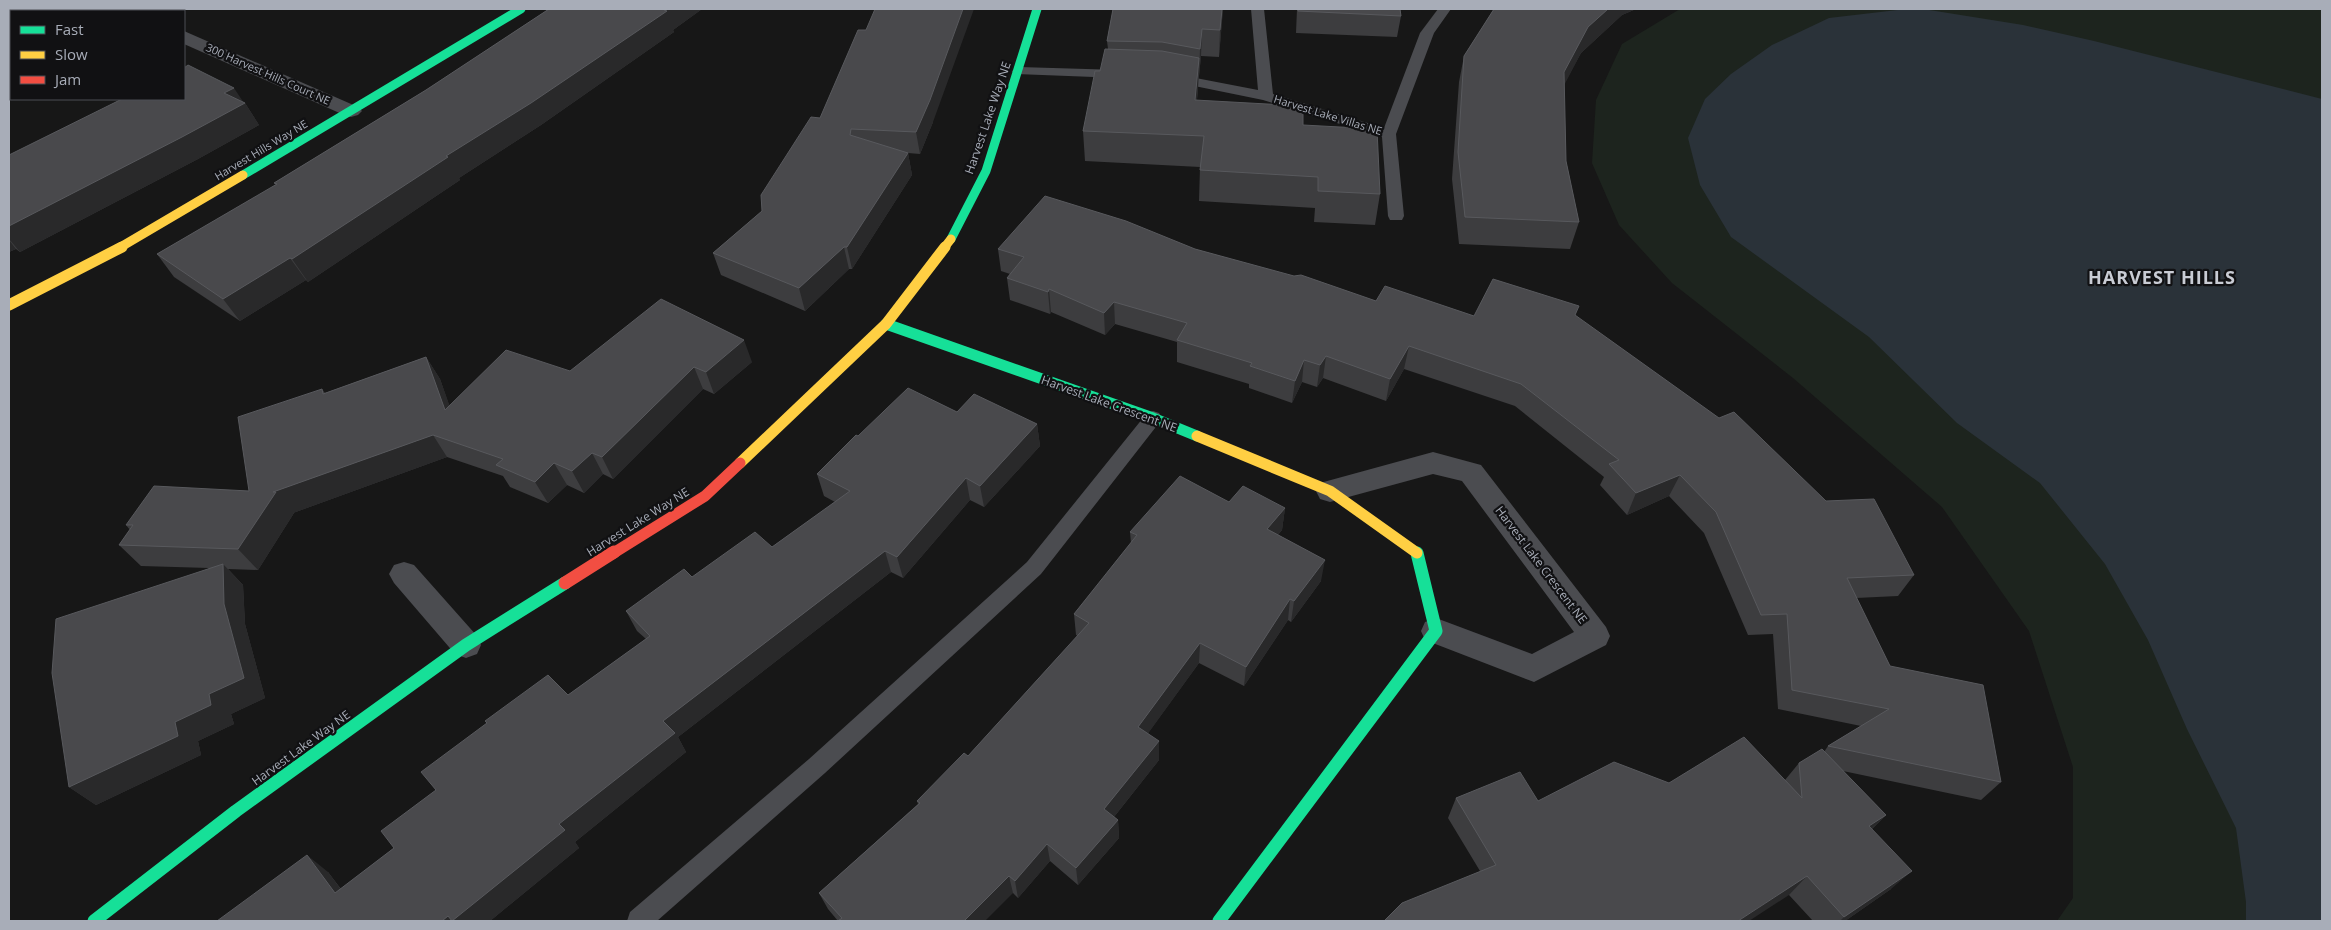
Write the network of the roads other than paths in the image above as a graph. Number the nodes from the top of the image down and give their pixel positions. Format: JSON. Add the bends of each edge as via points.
{"nodes":[{"id":1,"x":521,"y":9,"type":"edge"},
{"id":2,"x":1037,"y":9,"type":"edge"},
{"id":3,"x":1257,"y":9,"type":"edge"},
{"id":4,"x":1445,"y":9,"type":"edge"},
{"id":5,"x":185,"y":37,"type":"edge"},
{"id":6,"x":1019,"y":71,"type":"junction"},
{"id":7,"x":1134,"y":74,"type":"edge"},
{"id":8,"x":1162,"y":75,"type":"edge"},
{"id":9,"x":1266,"y":96,"type":"junction"},
{"id":10,"x":352,"y":111,"type":"junction"},
{"id":11,"x":1389,"y":134,"type":"junction"},
{"id":12,"x":1396,"y":216,"type":"dead end"},
{"id":13,"x":9,"y":305,"type":"edge"},
{"id":14,"x":886,"y":324,"type":"junction"},
{"id":15,"x":1153,"y":418,"type":"junction"},
{"id":16,"x":1330,"y":491,"type":"junction"},
{"id":17,"x":404,"y":574,"type":"dead end"},
{"id":18,"x":1436,"y":631,"type":"junction"},
{"id":19,"x":466,"y":645,"type":"junction"},
{"id":20,"x":94,"y":921,"type":"edge"},
{"id":21,"x":639,"y":921,"type":"edge"},
{"id":22,"x":1219,"y":921,"type":"edge"}],
"edges":[{"from":1,"to":10,"type":"street","name":"Harvest Hills Way NE"},
{"from":2,"to":6,"type":"street","name":"Harvest Lake Way NE"},
{"from":3,"to":9,"type":"lane","name":"Harvest Lake Villas NE"},
{"from":4,"to":11,"type":"lane","name":"Harvest Lake Villas NE","via":[[1427,33]]},
{"from":5,"to":10,"type":"street","name":"300 Harvest Hills Court NE"},
{"from":6,"to":7,"type":"lane"},
{"from":6,"to":14,"type":"street","name":"Harvest Lake Way NE","via":[[986,171],[950,244]]},
{"from":8,"to":9,"type":"lane","name":"Harvest Lake Villas NE"},
{"from":9,"to":11,"type":"lane","name":"Harvest Lake Villas NE"},
{"from":10,"to":13,"type":"street","name":"Harvest Hills Way NE","via":[[125,245]]},
{"from":11,"to":12,"type":"lane","name":"Harvest Lake Villas NE"},
{"from":14,"to":15,"type":"street","name":"Harvest Lake Crescent NE"},
{"from":14,"to":19,"type":"street","name":"Harvest Lake Way NE","via":[[705,496]]},
{"from":15,"to":16,"type":"street","name":"Harvest Lake Crescent NE"},
{"from":15,"to":21,"type":"lane","via":[[1034,568],[817,766]]},
{"from":16,"to":18,"type":"street","name":"Harvest Lake Crescent NE","via":[[1418,554]]},
{"from":16,"to":18,"type":"street","name":"Harvest Lake Crescent NE","via":[[1433,462],[1471,473],[1595,636],[1534,668]]},
{"from":17,"to":19,"type":"street"},
{"from":18,"to":22,"type":"street"},
{"from":19,"to":20,"type":"street","name":"Harvest Lake Way NE","via":[[236,811]]}]}
